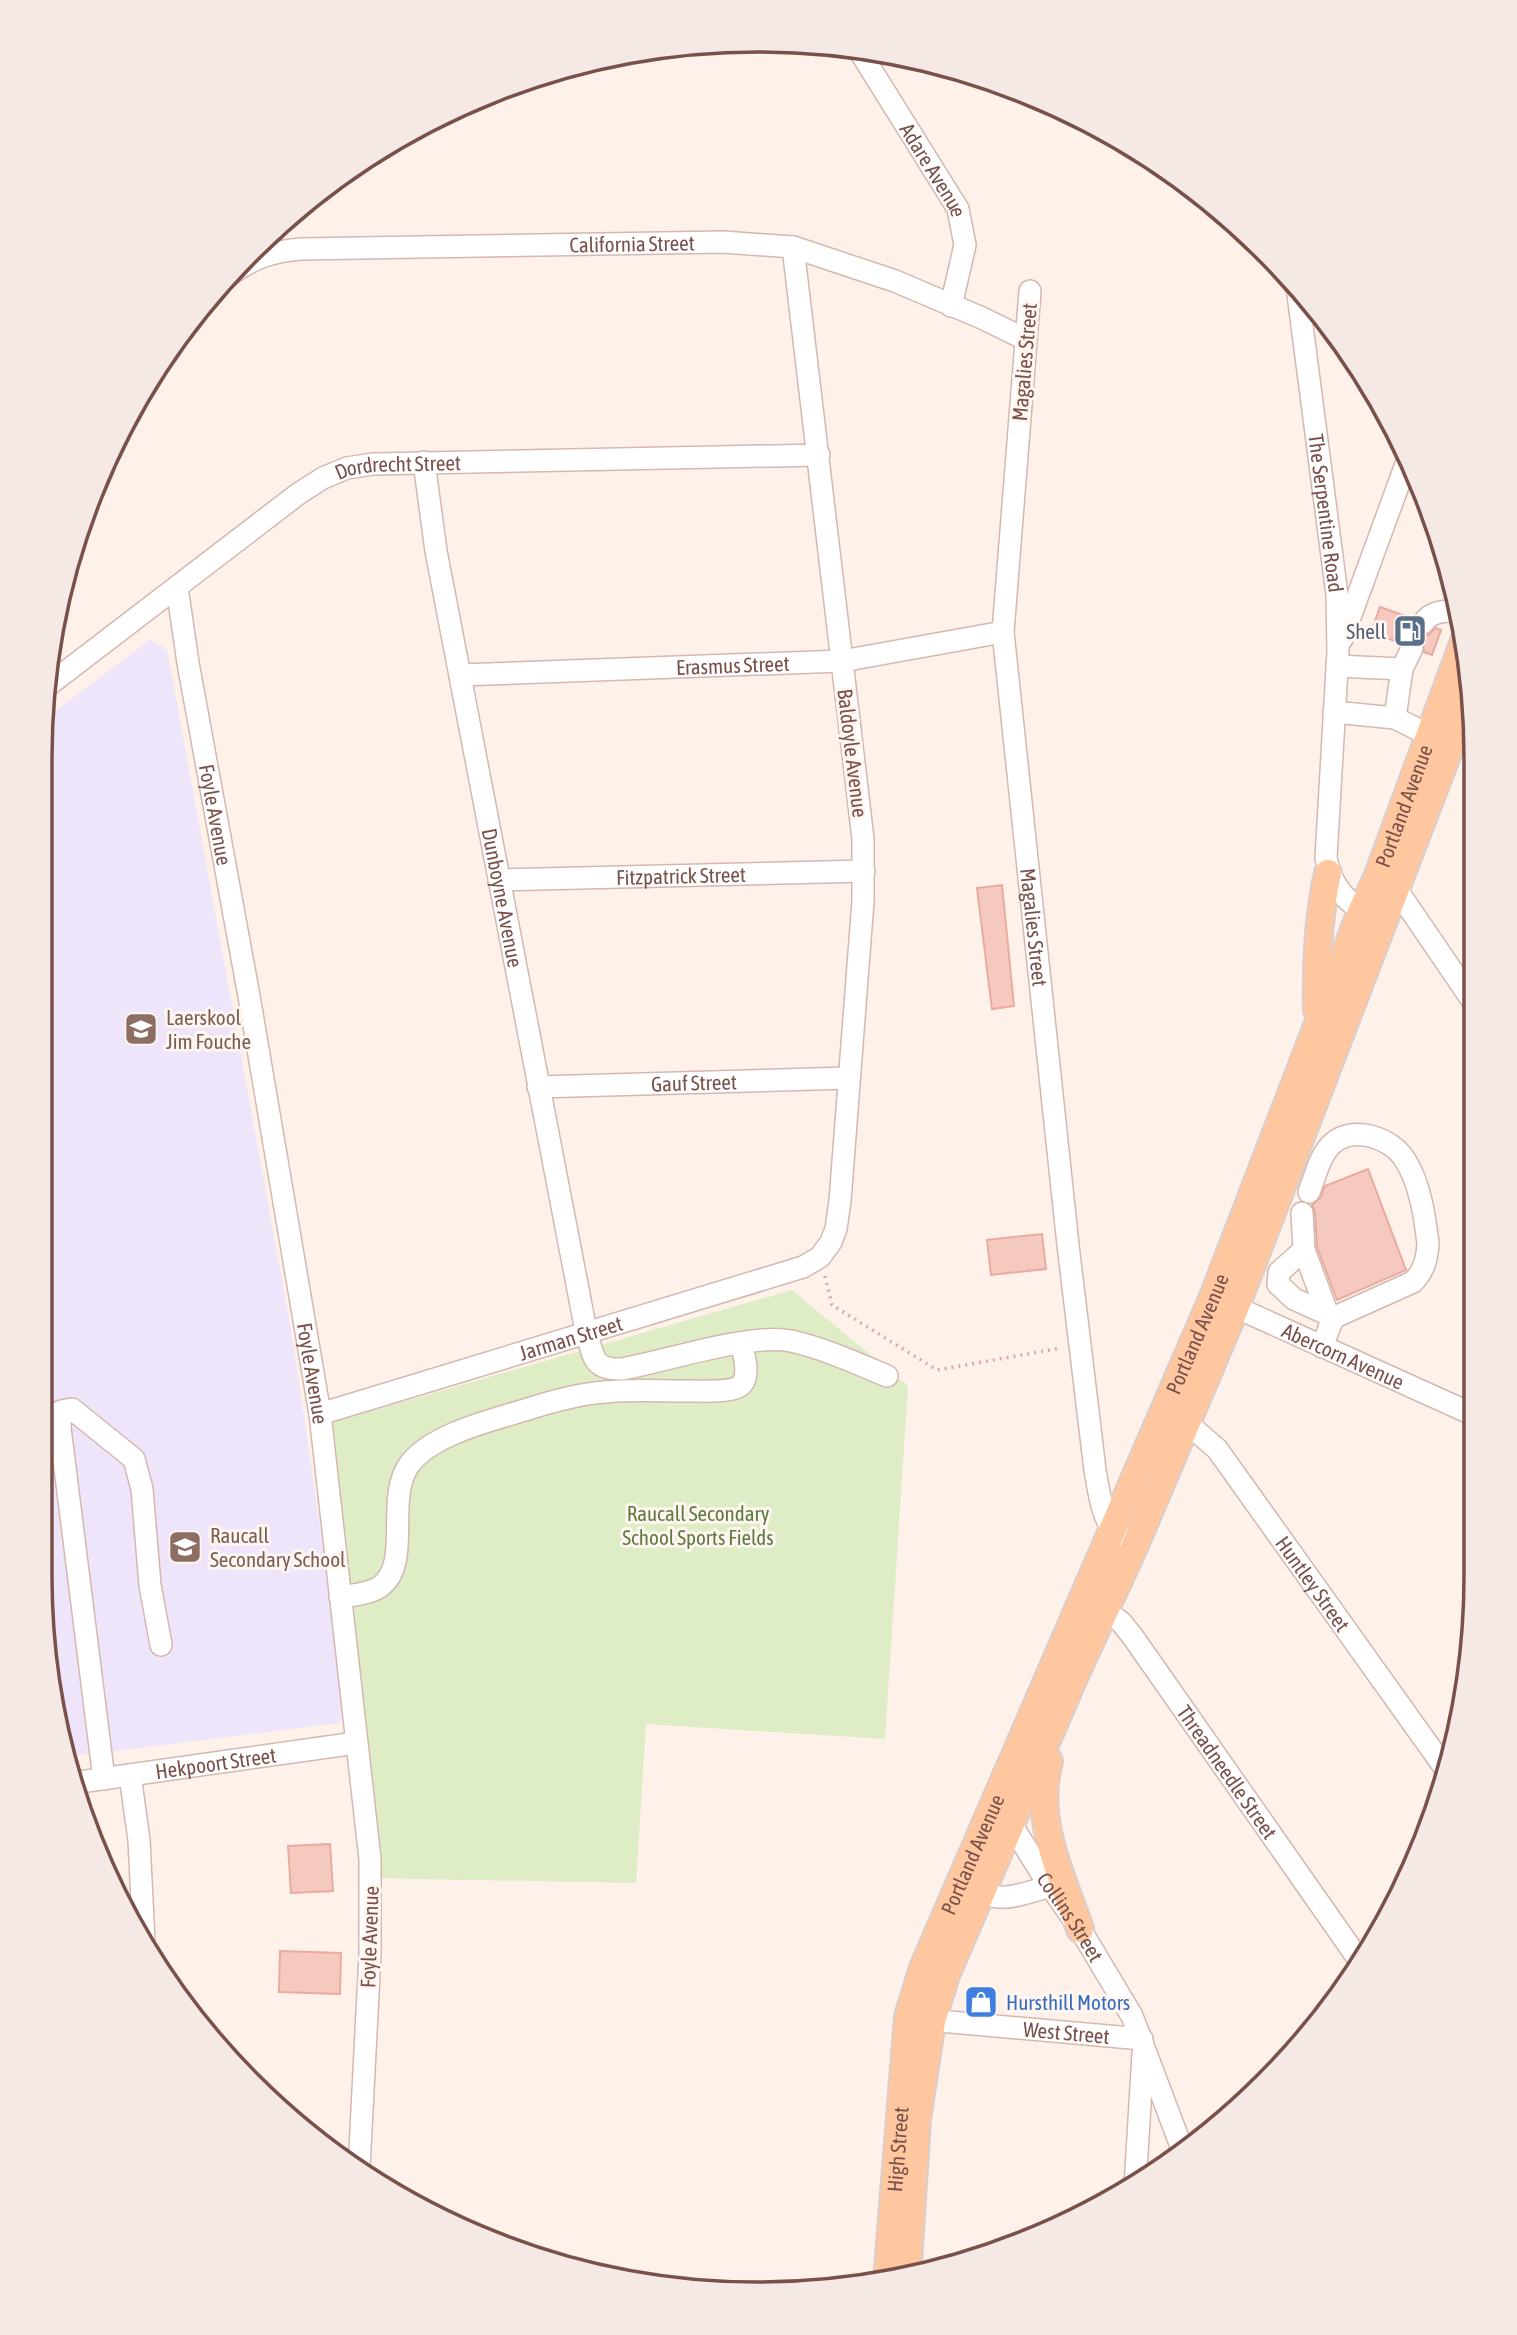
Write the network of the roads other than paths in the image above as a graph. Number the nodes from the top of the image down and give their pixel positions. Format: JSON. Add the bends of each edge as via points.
{"nodes":[{"id":1,"x":866,"y":61,"type":"edge"},
{"id":2,"x":793,"y":247,"type":"junction"},
{"id":3,"x":261,"y":257,"type":"edge"},
{"id":4,"x":1030,"y":291,"type":"dead end"},
{"id":5,"x":1299,"y":305,"type":"edge"},
{"id":6,"x":951,"y":306,"type":"junction"},
{"id":7,"x":1025,"y":340,"type":"junction"},
{"id":8,"x":819,"y":456,"type":"junction"},
{"id":9,"x":424,"y":462,"type":"junction"},
{"id":10,"x":1404,"y":471,"type":"edge"},
{"id":11,"x":177,"y":587,"type":"junction"},
{"id":12,"x":1449,"y":611,"type":"edge"},
{"id":13,"x":1423,"y":623,"type":"dead end"},
{"id":14,"x":1003,"y":632,"type":"junction"},
{"id":15,"x":1412,"y":648,"type":"dead end"},
{"id":16,"x":1337,"y":659,"type":"junction"},
{"id":17,"x":1457,"y":660,"type":"edge"},
{"id":18,"x":842,"y":661,"type":"junction"},
{"id":19,"x":1402,"y":669,"type":"junction"},
{"id":20,"x":460,"y":675,"type":"junction"},
{"id":21,"x":58,"y":678,"type":"edge"},
{"id":22,"x":1463,"y":711,"type":"edge"},
{"id":23,"x":1334,"y":712,"type":"junction"},
{"id":24,"x":1395,"y":718,"type":"junction"},
{"id":25,"x":1429,"y":735,"type":"junction"},
{"id":26,"x":864,"y":871,"type":"junction"},
{"id":27,"x":1328,"y":873,"type":"junction"},
{"id":28,"x":499,"y":880,"type":"junction"},
{"id":29,"x":1387,"y":884,"type":"junction"},
{"id":30,"x":1372,"y":917,"type":"junction"},
{"id":31,"x":1464,"y":989,"type":"edge"},
{"id":32,"x":1318,"y":1025,"type":"junction"},
{"id":33,"x":849,"y":1078,"type":"junction"},
{"id":34,"x":538,"y":1087,"type":"junction"},
{"id":35,"x":1309,"y":1192,"type":"dead end"},
{"id":36,"x":1302,"y":1213,"type":"dead end"},
{"id":37,"x":1304,"y":1250,"type":"junction"},
{"id":38,"x":820,"y":1257,"type":"joint"},
{"id":39,"x":1224,"y":1303,"type":"junction"},
{"id":40,"x":1329,"y":1318,"type":"junction"},
{"id":41,"x":586,"y":1331,"type":"junction"},
{"id":42,"x":741,"y":1343,"type":"junction"},
{"id":43,"x":1322,"y":1348,"type":"junction"},
{"id":44,"x":887,"y":1376,"type":"dead end"},
{"id":45,"x":1464,"y":1412,"type":"edge"},
{"id":46,"x":320,"y":1414,"type":"junction"},
{"id":47,"x":1175,"y":1416,"type":"junction"},
{"id":48,"x":1124,"y":1539,"type":"junction"},
{"id":49,"x":340,"y":1597,"type":"junction"},
{"id":50,"x":1094,"y":1603,"type":"junction"},
{"id":51,"x":160,"y":1646,"type":"dead end"},
{"id":52,"x":1072,"y":1682,"type":"junction"},
{"id":53,"x":356,"y":1743,"type":"junction"},
{"id":54,"x":1439,"y":1761,"type":"edge"},
{"id":55,"x":130,"y":1775,"type":"junction"},
{"id":56,"x":104,"y":1779,"type":"junction"},
{"id":57,"x":84,"y":1782,"type":"edge"},
{"id":58,"x":994,"y":1799,"type":"junction"},
{"id":59,"x":1012,"y":1825,"type":"junction"},
{"id":60,"x":1050,"y":1886,"type":"junction"},
{"id":61,"x":969,"y":1890,"type":"junction"},
{"id":62,"x":143,"y":1922,"type":"edge"},
{"id":63,"x":1080,"y":1929,"type":"junction"},
{"id":64,"x":1355,"y":1954,"type":"edge"},
{"id":65,"x":920,"y":2019,"type":"junction"},
{"id":66,"x":1143,"y":2044,"type":"junction"},
{"id":67,"x":1180,"y":2143,"type":"edge"},
{"id":68,"x":359,"y":2159,"type":"edge"},
{"id":69,"x":1136,"y":2173,"type":"edge"},
{"id":70,"x":907,"y":2266,"type":"edge"},
{"id":71,"x":888,"y":2270,"type":"edge"}],
"edges":[{"from":1,"to":6,"type":"street","name":"Adare Avenue","via":[[958,209],[965,245]]},
{"from":2,"to":3,"type":"street","name":"California Street","via":[[723,242],[301,249]]},
{"from":2,"to":6,"type":"street","name":"California Street","via":[[895,281]]},
{"from":2,"to":8,"type":"street","name":"Baldoyle Avenue"},
{"from":4,"to":7,"type":"street","name":"Magalies Street"},
{"from":5,"to":16,"type":"street","name":"The Serpentine Road","via":[[1336,583]]},
{"from":6,"to":7,"type":"street","name":"California Street"},
{"from":7,"to":14,"type":"street","name":"Magalies Street"},
{"from":8,"to":9,"type":"street","name":"Dordrecht Street"},
{"from":8,"to":18,"type":"street","name":"Baldoyle Avenue"},
{"from":9,"to":11,"type":"street","name":"Dordrecht Street","via":[[347,468],[323,478]]},
{"from":9,"to":20,"type":"street","name":"Dunboyne Avenue"},
{"from":10,"to":16,"type":"street"},
{"from":11,"to":21,"type":"street","name":"Dordrecht Street"},
{"from":11,"to":46,"type":"street","name":"Foyle Avenue"},
{"from":12,"to":13,"type":"street","via":[[1434,613]]},
{"from":14,"to":18,"type":"street","name":"Erasmus Street"},
{"from":14,"to":48,"type":"street","name":"Magalies Street","via":[[1095,1470],[1102,1506]]},
{"from":15,"to":19,"type":"street"},
{"from":16,"to":19,"type":"street"},
{"from":16,"to":23,"type":"street","name":"The Serpentine Road"},
{"from":17,"to":25,"type":"main road","name":"Portland Avenue"},
{"from":18,"to":20,"type":"street","name":"Erasmus Street"},
{"from":18,"to":26,"type":"street","name":"Baldoyle Avenue","via":[[862,818]]},
{"from":19,"to":24,"type":"street"},
{"from":20,"to":28,"type":"street","name":"Dunboyne Avenue"},
{"from":22,"to":29,"type":"main road","name":"Portland Avenue"},
{"from":23,"to":24,"type":"street"},
{"from":23,"to":27,"type":"street","name":"The Serpentine Road"},
{"from":24,"to":25,"type":"street"},
{"from":25,"to":29,"type":"main road","name":"Portland Avenue"},
{"from":26,"to":28,"type":"street","name":"Fitzpatrick Street"},
{"from":26,"to":33,"type":"street","name":"Baldoyle Avenue"},
{"from":27,"to":30,"type":"street","via":[[1343,896]]},
{"from":27,"to":32,"type":"main road","via":[[1319,930]]},
{"from":28,"to":34,"type":"street","name":"Dunboyne Avenue"},
{"from":29,"to":30,"type":"main road","name":"Portland Avenue"},
{"from":29,"to":31,"type":"street"},
{"from":30,"to":32,"type":"main road","name":"Portland Avenue"},
{"from":30,"to":39,"type":"main road","name":"Portland Avenue"},
{"from":32,"to":39,"type":"main road","name":"Portland Avenue"},
{"from":33,"to":34,"type":"street","name":"Gauf Street"},
{"from":33,"to":38,"type":"street","name":"Baldoyle Avenue","via":[[839,1215],[831,1242]]},
{"from":34,"to":41,"type":"street","name":"Dunboyne Avenue"},
{"from":35,"to":40,"type":"street","via":[[1333,1143],[1343,1137],[1379,1139],[1393,1146],[1411,1171],[1427,1230],[1426,1262],[1420,1276]]},
{"from":36,"to":37,"type":"street"},
{"from":37,"to":40,"type":"street"},
{"from":37,"to":40,"type":"street","via":[[1279,1272],[1279,1284],[1294,1299]]},
{"from":38,"to":41,"type":"street","name":"Jarman Street","via":[[760,1282]]},
{"from":39,"to":43,"type":"street","name":"Abercorn Avenue"},
{"from":39,"to":47,"type":"main road","name":"Portland Avenue"},
{"from":40,"to":43,"type":"street"},
{"from":41,"to":42,"type":"street","name":"Dunboyne Avenue","via":[[594,1359],[607,1370]]},
{"from":41,"to":46,"type":"street","name":"Jarman Street"},
{"from":42,"to":44,"type":"street","via":[[790,1341]]},
{"from":42,"to":49,"type":"street","via":[[745,1374],[738,1388],[607,1391],[567,1397],[474,1426],[418,1455],[402,1477],[398,1494],[397,1555],[391,1573],[370,1591]]},
{"from":43,"to":45,"type":"street","name":"Abercorn Avenue"},
{"from":46,"to":49,"type":"street","name":"Foyle Avenue"},
{"from":47,"to":48,"type":"main road","name":"Portland Avenue"},
{"from":47,"to":54,"type":"street","name":"Huntley Street","via":[[1217,1449]]},
{"from":48,"to":50,"type":"main road","name":"Portland Avenue"},
{"from":49,"to":53,"type":"street","name":"Foyle Avenue"},
{"from":50,"to":52,"type":"main road","name":"Portland Avenue"},
{"from":50,"to":58,"type":"main road","name":"Portland Avenue"},
{"from":50,"to":64,"type":"street","name":"Threadneedle Street","via":[[1133,1637]]},
{"from":51,"to":56,"type":"street","via":[[142,1489],[134,1459],[72,1409],[61,1411]]},
{"from":52,"to":59,"type":"main road","name":"Portland Avenue"},
{"from":52,"to":63,"type":"main road","via":[[1044,1781],[1044,1807],[1048,1838]]},
{"from":53,"to":55,"type":"street","name":"Hekpoort Street"},
{"from":53,"to":68,"type":"street","name":"Foyle Avenue","via":[[371,1886]]},
{"from":55,"to":56,"type":"street","name":"Hekpoort Street"},
{"from":55,"to":62,"type":"street"},
{"from":56,"to":57,"type":"street","name":"Hekpoort Street"},
{"from":58,"to":59,"type":"street","name":"Collins Street"},
{"from":58,"to":61,"type":"main road","name":"Portland Avenue"},
{"from":59,"to":60,"type":"street","name":"Collins Street"},
{"from":59,"to":61,"type":"main road","name":"Portland Avenue"},
{"from":60,"to":61,"type":"street","via":[[994,1898]]},
{"from":60,"to":63,"type":"street","name":"Collins Street"},
{"from":61,"to":65,"type":"main road","name":"Portland Avenue","via":[[923,1968]]},
{"from":63,"to":66,"type":"street","name":"Collins Street","via":[[1124,2001]]},
{"from":65,"to":66,"type":"street","name":"West Street"},
{"from":65,"to":70,"type":"main road","name":"High Street"},
{"from":65,"to":71,"type":"main road","name":"High Street"},
{"from":66,"to":67,"type":"street"},
{"from":66,"to":69,"type":"street","name":"Collins Street"}]}
